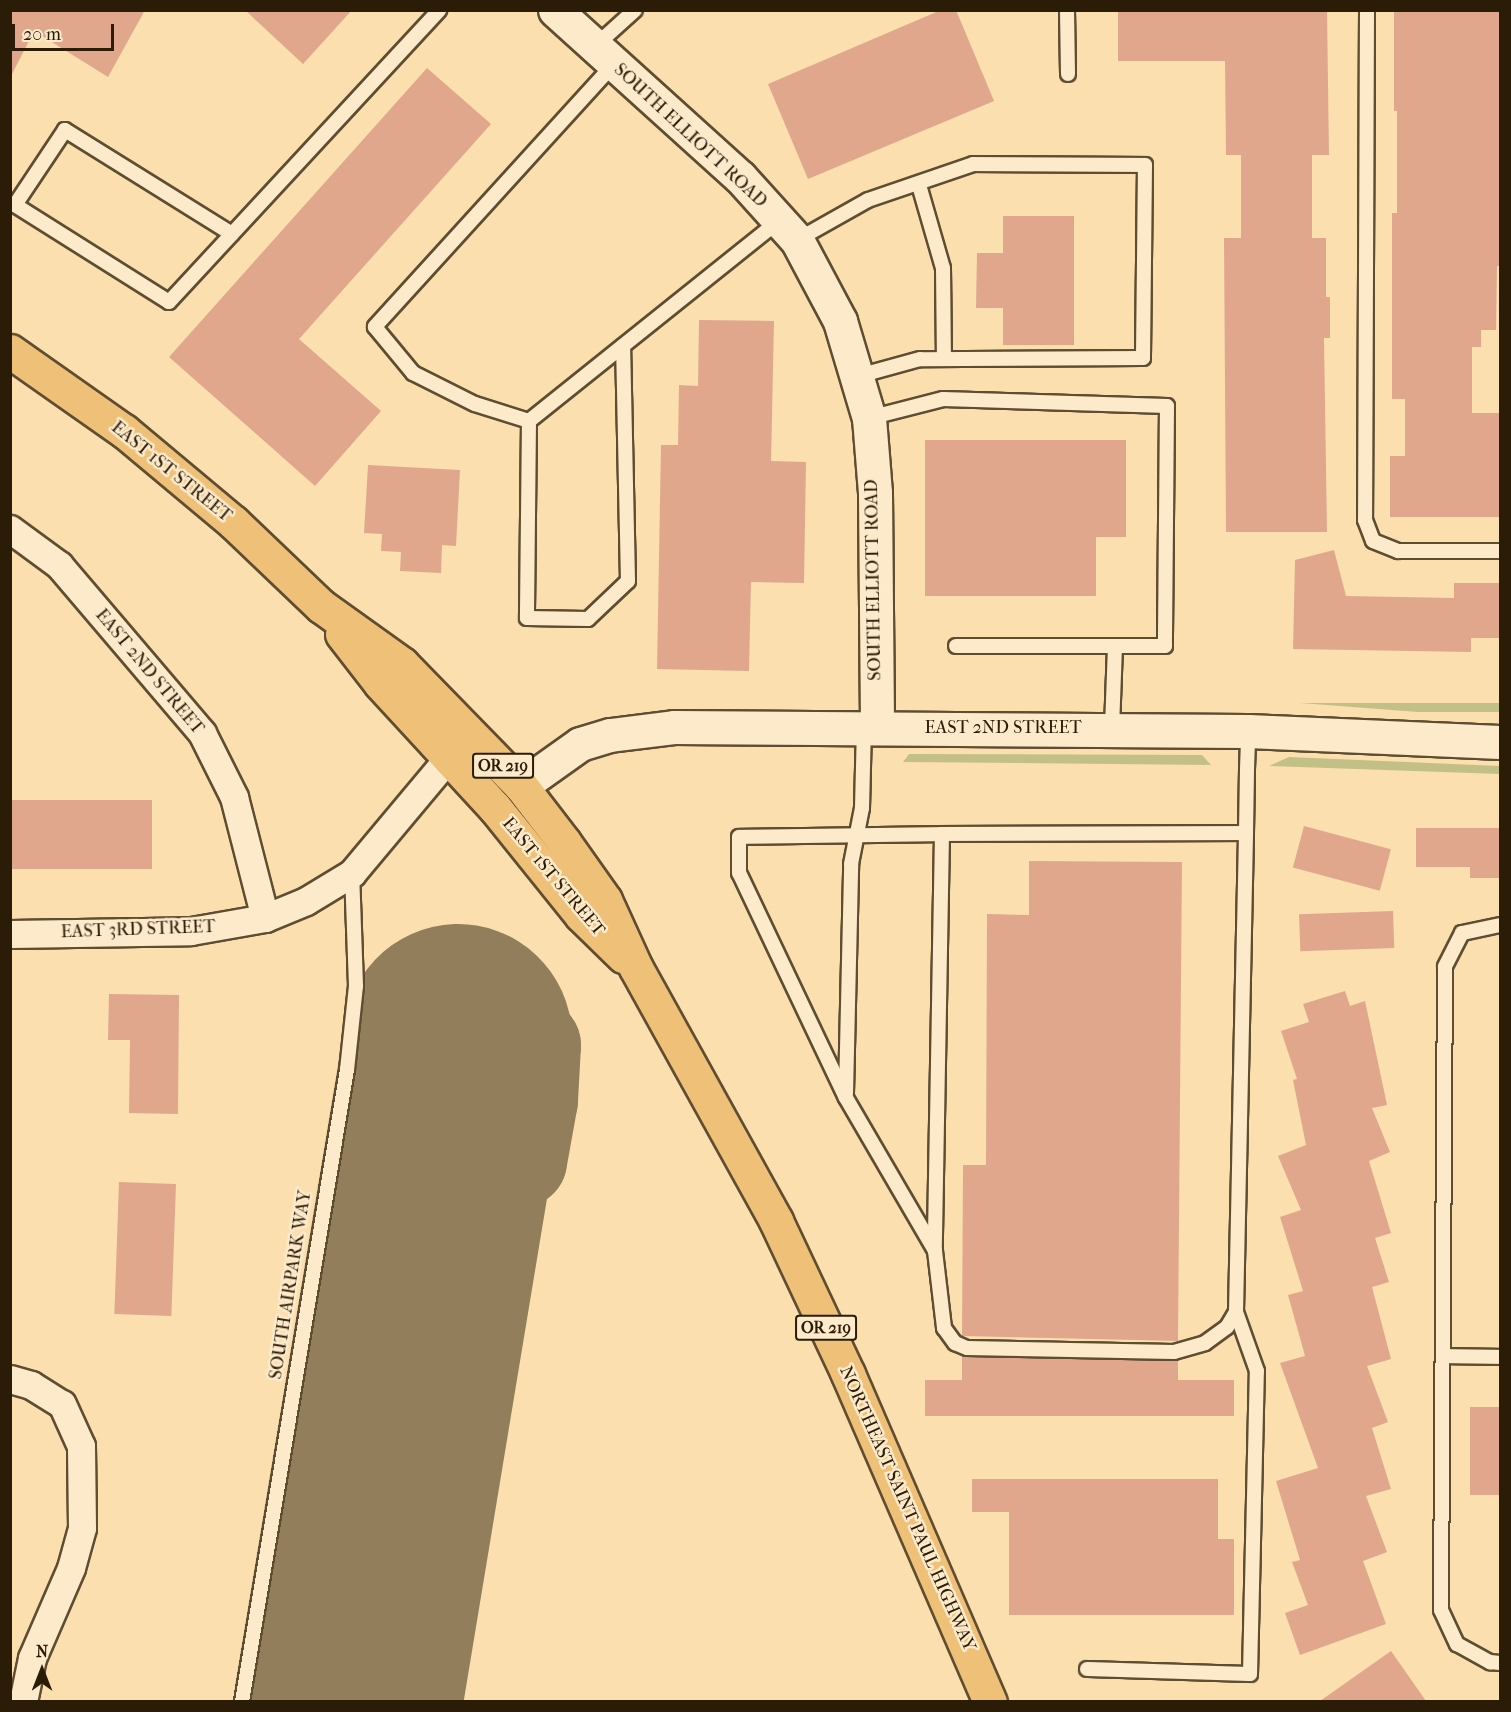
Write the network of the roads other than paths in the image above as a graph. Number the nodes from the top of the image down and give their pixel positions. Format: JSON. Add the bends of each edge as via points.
{"nodes":[{"id":1,"x":439,"y":10,"type":"edge"},
{"id":2,"x":555,"y":10,"type":"edge"},
{"id":3,"x":635,"y":10,"type":"edge"},
{"id":4,"x":1067,"y":10,"type":"edge"},
{"id":5,"x":1367,"y":10,"type":"edge"},
{"id":6,"x":604,"y":56,"type":"junction"},
{"id":7,"x":1068,"y":74,"type":"dead end"},
{"id":8,"x":919,"y":185,"type":"junction"},
{"id":9,"x":788,"y":230,"type":"junction"},
{"id":10,"x":231,"y":234,"type":"junction"},
{"id":11,"x":623,"y":346,"type":"junction"},
{"id":12,"x":10,"y":351,"type":"edge"},
{"id":13,"x":944,"y":359,"type":"junction"},
{"id":14,"x":858,"y":375,"type":"junction"},
{"id":15,"x":869,"y":418,"type":"junction"},
{"id":16,"x":529,"y":421,"type":"junction"},
{"id":17,"x":10,"y":529,"type":"edge"},
{"id":18,"x":1500,"y":551,"type":"edge"},
{"id":19,"x":321,"y":606,"type":"junction"},
{"id":20,"x":956,"y":646,"type":"dead end"},
{"id":21,"x":1115,"y":647,"type":"junction"},
{"id":22,"x":870,"y":728,"type":"junction"},
{"id":23,"x":1112,"y":729,"type":"junction"},
{"id":24,"x":1248,"y":731,"type":"junction"},
{"id":25,"x":1500,"y":742,"type":"edge"},
{"id":26,"x":448,"y":758,"type":"junction"},
{"id":27,"x":521,"y":786,"type":"junction"},
{"id":28,"x":1246,"y":833,"type":"junction"},
{"id":29,"x":942,"y":834,"type":"junction"},
{"id":30,"x":856,"y":835,"type":"junction"},
{"id":31,"x":352,"y":873,"type":"junction"},
{"id":32,"x":265,"y":918,"type":"junction"},
{"id":33,"x":1500,"y":925,"type":"edge"},
{"id":34,"x":10,"y":934,"type":"edge"},
{"id":35,"x":636,"y":968,"type":"junction"},
{"id":36,"x":846,"y":1098,"type":"junction"},
{"id":37,"x":935,"y":1251,"type":"junction"},
{"id":38,"x":1236,"y":1312,"type":"junction"},
{"id":39,"x":1445,"y":1356,"type":"junction"},
{"id":40,"x":1500,"y":1357,"type":"edge"},
{"id":41,"x":21,"y":1382,"type":"edge"},
{"id":42,"x":1500,"y":1663,"type":"edge"},
{"id":43,"x":1087,"y":1669,"type":"dead end"},
{"id":44,"x":23,"y":1701,"type":"edge"},
{"id":45,"x":242,"y":1701,"type":"edge"},
{"id":46,"x":990,"y":1701,"type":"edge"}],
"edges":[{"from":1,"to":10,"type":"lane"},
{"from":2,"to":6,"type":"street","name":"SOUTH ELLIOTT ROAD"},
{"from":3,"to":6,"type":"lane"},
{"from":4,"to":7,"type":"lane"},
{"from":5,"to":18,"type":"lane","via":[[1365,520],[1373,541],[1398,551]]},
{"from":6,"to":9,"type":"street","name":"SOUTH ELLIOTT ROAD","via":[[741,177]]},
{"from":6,"to":16,"type":"lane","via":[[375,327],[413,373],[476,404]]},
{"from":8,"to":9,"type":"lane"},
{"from":8,"to":13,"type":"lane","via":[[943,268]]},
{"from":8,"to":13,"type":"lane","via":[[973,164],[1145,165],[1143,358]]},
{"from":9,"to":11,"type":"lane"},
{"from":9,"to":14,"type":"street","name":"SOUTH ELLIOTT ROAD","via":[[840,321]]},
{"from":10,"to":10,"type":"lane","via":[[169,302],[15,206],[65,130]]},
{"from":11,"to":16,"type":"lane"},
{"from":11,"to":16,"type":"lane","via":[[628,581],[588,619],[527,618]]},
{"from":12,"to":19,"type":"main road","name":"EAST 1ST STREET","number":"OR 219","via":[[124,431],[233,522]]},
{"from":13,"to":14,"type":"lane","via":[[920,359]]},
{"from":14,"to":15,"type":"street","name":"SOUTH ELLIOTT ROAD"},
{"from":15,"to":21,"type":"lane","via":[[943,399],[1167,406],[1165,646]]},
{"from":15,"to":22,"type":"street","name":"SOUTH ELLIOTT ROAD","via":[[875,493]]},
{"from":17,"to":32,"type":"street","name":"EAST 2ND STREET","via":[[59,565],[202,733],[234,797]]},
{"from":19,"to":26,"type":"main road","name":"EAST 1ST STREET","number":"OR 219","via":[[380,683]]},
{"from":19,"to":27,"type":"main road","name":"EAST 1ST STREET","number":"OR 219","via":[[402,664]]},
{"from":20,"to":21,"type":"lane"},
{"from":21,"to":23,"type":"lane"},
{"from":22,"to":23,"type":"street","name":"EAST 2ND STREET"},
{"from":22,"to":27,"type":"street","name":"EAST 2ND STREET","via":[[644,729],[580,744]]},
{"from":22,"to":30,"type":"lane"},
{"from":23,"to":24,"type":"street","name":"EAST 2ND STREET"},
{"from":24,"to":25,"type":"street","name":"EAST 2ND STREET"},
{"from":24,"to":28,"type":"lane"},
{"from":26,"to":31,"type":"street"},
{"from":26,"to":35,"type":"main road","name":"EAST 1ST STREET","number":"OR 219","via":[[503,817],[581,915]]},
{"from":27,"to":35,"type":"main road","name":"EAST 1ST STREET","number":"OR 219","via":[[605,900]]},
{"from":28,"to":29,"type":"lane"},
{"from":28,"to":38,"type":"lane"},
{"from":29,"to":30,"type":"lane"},
{"from":29,"to":37,"type":"lane"},
{"from":30,"to":36,"type":"lane","via":[[851,864]]},
{"from":30,"to":36,"type":"lane","via":[[739,837],[738,873]]},
{"from":31,"to":32,"type":"street","via":[[306,901]]},
{"from":31,"to":45,"type":"lane","name":"SOUTH AIRPARK WAY","via":[[356,986],[347,1070]]},
{"from":32,"to":34,"type":"street","name":"EAST 3RD STREET","via":[[191,931]]},
{"from":33,"to":39,"type":"lane","via":[[1462,933],[1444,967]]},
{"from":35,"to":46,"type":"main road","name":"NORTHEAST SAINT PAUL HIGHWAY","number":"OR 219","via":[[776,1221],[848,1374]]},
{"from":36,"to":37,"type":"lane"},
{"from":37,"to":38,"type":"lane","via":[[944,1328],[956,1343],[967,1348],[1174,1352],[1205,1343],[1227,1327]]},
{"from":38,"to":43,"type":"lane","via":[[1257,1371],[1250,1674]]},
{"from":39,"to":40,"type":"lane"},
{"from":39,"to":42,"type":"lane","via":[[1441,1610],[1457,1644],[1490,1662]]},
{"from":41,"to":44,"type":"street","via":[[62,1404],[81,1446],[82,1528],[71,1568],[32,1658]]}]}
